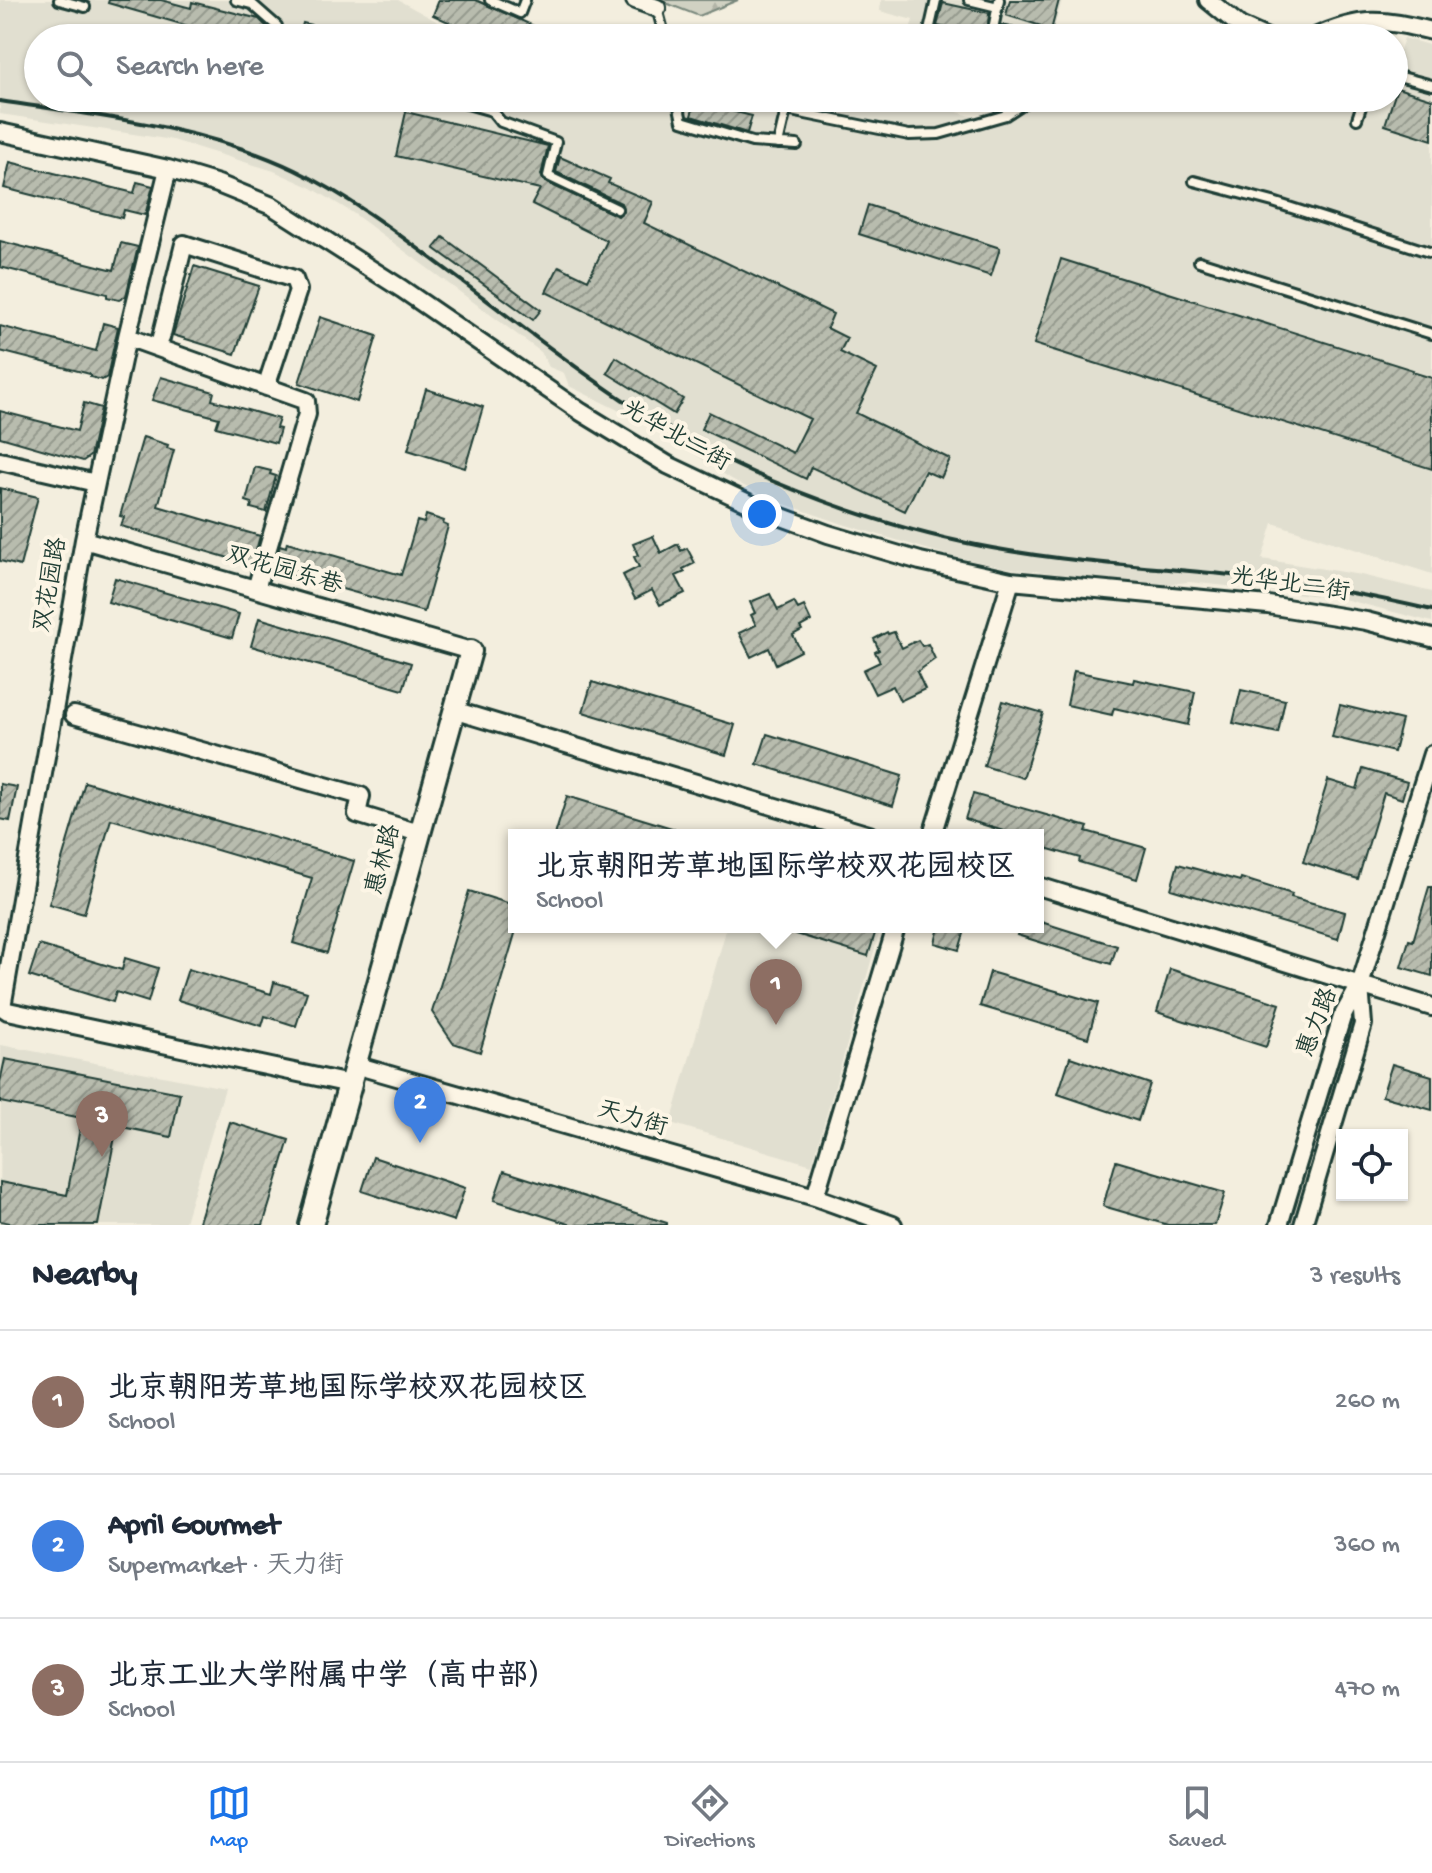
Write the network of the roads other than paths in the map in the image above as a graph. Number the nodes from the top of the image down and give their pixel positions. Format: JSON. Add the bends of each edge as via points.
{"nodes":[{"id":1,"x":59,"y":0,"type":"edge"},
{"id":2,"x":236,"y":0,"type":"edge"},
{"id":3,"x":490,"y":0,"type":"edge"},
{"id":4,"x":525,"y":0,"type":"edge"},
{"id":5,"x":635,"y":0,"type":"edge"},
{"id":6,"x":936,"y":0,"type":"edge"},
{"id":7,"x":969,"y":0,"type":"edge"},
{"id":8,"x":1208,"y":0,"type":"edge"},
{"id":9,"x":998,"y":3,"type":"edge"},
{"id":10,"x":85,"y":7,"type":"dead end"},
{"id":11,"x":657,"y":8,"type":"joint"},
{"id":12,"x":275,"y":24,"type":"edge"},
{"id":13,"x":661,"y":24,"type":"edge"},
{"id":14,"x":931,"y":24,"type":"edge"},
{"id":15,"x":994,"y":24,"type":"edge"},
{"id":16,"x":1238,"y":24,"type":"edge"},
{"id":17,"x":1345,"y":24,"type":"edge"},
{"id":18,"x":1401,"y":24,"type":"edge"},
{"id":19,"x":1408,"y":26,"type":"edge"},
{"id":20,"x":1432,"y":31,"type":"edge"},
{"id":21,"x":1408,"y":79,"type":"edge"},
{"id":22,"x":1432,"y":85,"type":"edge"},
{"id":23,"x":493,"y":112,"type":"edge"},
{"id":24,"x":680,"y":112,"type":"edge"},
{"id":25,"x":786,"y":112,"type":"edge"},
{"id":26,"x":796,"y":112,"type":"edge"},
{"id":27,"x":1007,"y":112,"type":"edge"},
{"id":28,"x":1011,"y":112,"type":"edge"},
{"id":29,"x":1359,"y":112,"type":"edge"},
{"id":30,"x":1006,"y":115,"type":"junction"},
{"id":31,"x":1357,"y":119,"type":"dead end"},
{"id":32,"x":0,"y":132,"type":"edge"},
{"id":33,"x":778,"y":144,"type":"junction"},
{"id":34,"x":797,"y":145,"type":"dead end"},
{"id":35,"x":168,"y":169,"type":"junction"},
{"id":36,"x":1194,"y":181,"type":"dead end"},
{"id":37,"x":617,"y":209,"type":"dead end"},
{"id":38,"x":1432,"y":253,"type":"edge"},
{"id":39,"x":1199,"y":261,"type":"dead end"},
{"id":40,"x":1432,"y":334,"type":"edge"},
{"id":41,"x":127,"y":337,"type":"junction"},
{"id":42,"x":161,"y":338,"type":"dead end"},
{"id":43,"x":266,"y":387,"type":"junction"},
{"id":44,"x":0,"y":461,"type":"edge"},
{"id":45,"x":96,"y":483,"type":"junction"},
{"id":46,"x":84,"y":540,"type":"junction"},
{"id":47,"x":1011,"y":581,"type":"junction"},
{"id":48,"x":256,"y":589,"type":"junction"},
{"id":49,"x":1432,"y":638,"type":"edge"},
{"id":50,"x":471,"y":651,"type":"joint"},
{"id":51,"x":453,"y":710,"type":"junction"},
{"id":52,"x":74,"y":715,"type":"dead end"},
{"id":53,"x":1432,"y":754,"type":"edge"},
{"id":54,"x":849,"y":829,"type":"edge"},
{"id":55,"x":934,"y":829,"type":"edge"},
{"id":56,"x":419,"y":833,"type":"junction"},
{"id":57,"x":1044,"y":888,"type":"edge"},
{"id":58,"x":894,"y":933,"type":"edge"},
{"id":59,"x":1360,"y":985,"type":"junction"},
{"id":60,"x":1432,"y":1007,"type":"edge"},
{"id":61,"x":3,"y":1008,"type":"edge"},
{"id":62,"x":352,"y":1074,"type":"junction"},
{"id":63,"x":815,"y":1197,"type":"junction"},
{"id":64,"x":311,"y":1225,"type":"edge"},
{"id":65,"x":893,"y":1225,"type":"edge"},
{"id":66,"x":1279,"y":1225,"type":"edge"},
{"id":67,"x":1303,"y":1225,"type":"edge"}],
"edges":[{"from":1,"to":10,"type":"lane"},
{"from":2,"to":12,"type":"lane","via":[[252,4]]},
{"from":3,"to":4,"type":"lane","via":[[520,13]]},
{"from":5,"to":11,"type":"street"},
{"from":6,"to":14,"type":"lane"},
{"from":7,"to":9,"type":"lane"},
{"from":8,"to":16,"type":"street"},
{"from":9,"to":15,"type":"lane"},
{"from":11,"to":13,"type":"lane"},
{"from":17,"to":18,"type":"street"},
{"from":19,"to":20,"type":"street"},
{"from":21,"to":22,"type":"lane"},
{"from":23,"to":37,"type":"lane","via":[[501,122],[556,142],[548,176]]},
{"from":24,"to":33,"type":"lane","via":[[682,121],[752,142]]},
{"from":25,"to":33,"type":"lane"},
{"from":26,"to":30,"type":"lane","via":[[909,135],[939,134]]},
{"from":27,"to":30,"type":"lane"},
{"from":28,"to":30,"type":"lane"},
{"from":29,"to":31,"type":"lane"},
{"from":32,"to":35,"type":"street","name":"光华北二街"},
{"from":33,"to":34,"type":"lane"},
{"from":35,"to":41,"type":"street","name":"双花园路"},
{"from":35,"to":47,"type":"street","name":"光华北二街","via":[[272,206],[668,465],[828,534]]},
{"from":36,"to":38,"type":"lane"},
{"from":39,"to":40,"type":"lane"},
{"from":41,"to":43,"type":"street"},
{"from":41,"to":45,"type":"street","name":"双花园路"},
{"from":42,"to":43,"type":"street","via":[[184,244],[294,279],[298,290]]},
{"from":43,"to":48,"type":"street","via":[[306,401],[307,414]]},
{"from":44,"to":45,"type":"street"},
{"from":45,"to":46,"type":"street","name":"双花园路"},
{"from":46,"to":48,"type":"street","name":"双花园东巷"},
{"from":46,"to":61,"type":"street","name":"双花园路"},
{"from":47,"to":49,"type":"street","name":"光华北二街","via":[[1268,605]]},
{"from":47,"to":55,"type":"street"},
{"from":48,"to":50,"type":"street","name":"双花园东巷"},
{"from":50,"to":51,"type":"street","name":"惠林路"},
{"from":51,"to":54,"type":"street"},
{"from":51,"to":56,"type":"street","name":"惠林路"},
{"from":52,"to":56,"type":"street","via":[[361,796],[357,814]]},
{"from":53,"to":59,"type":"street"},
{"from":56,"to":62,"type":"street","name":"惠林路"},
{"from":57,"to":59,"type":"street"},
{"from":58,"to":63,"type":"street"},
{"from":59,"to":60,"type":"street"},
{"from":59,"to":66,"type":"street","name":"惠力路","via":[[1342,1017]]},
{"from":59,"to":67,"type":"street","name":"惠力路","via":[[1363,1024]]},
{"from":61,"to":62,"type":"street","name":"天力街"},
{"from":62,"to":63,"type":"street","name":"天力街"},
{"from":62,"to":64,"type":"main road"},
{"from":63,"to":65,"type":"street","name":"天力街"}]}
